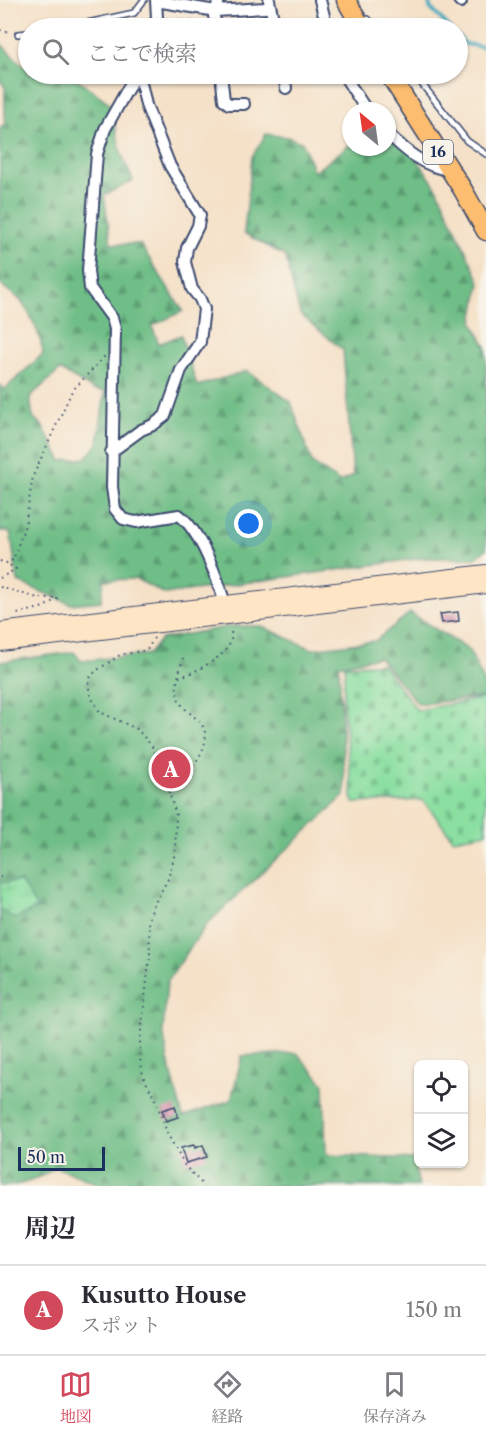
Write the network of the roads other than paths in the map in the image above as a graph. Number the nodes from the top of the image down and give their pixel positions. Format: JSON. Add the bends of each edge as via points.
{"nodes":[{"id":1,"x":144,"y":0,"type":"edge"},
{"id":2,"x":156,"y":0,"type":"edge"},
{"id":3,"x":320,"y":0,"type":"edge"},
{"id":4,"x":346,"y":0,"type":"edge"},
{"id":5,"x":270,"y":2,"type":"edge"},
{"id":6,"x":217,"y":5,"type":"edge"},
{"id":7,"x":110,"y":18,"type":"edge"},
{"id":8,"x":157,"y":18,"type":"edge"},
{"id":9,"x":273,"y":18,"type":"edge"},
{"id":10,"x":324,"y":18,"type":"edge"},
{"id":11,"x":356,"y":18,"type":"edge"},
{"id":12,"x":131,"y":84,"type":"edge"},
{"id":13,"x":140,"y":84,"type":"edge"},
{"id":14,"x":222,"y":84,"type":"edge"},
{"id":15,"x":285,"y":84,"type":"edge"},
{"id":16,"x":349,"y":84,"type":"edge"},
{"id":17,"x":395,"y":84,"type":"edge"},
{"id":18,"x":422,"y":84,"type":"edge"},
{"id":19,"x":286,"y":88,"type":"dead end"},
{"id":20,"x":361,"y":102,"type":"edge"},
{"id":21,"x":244,"y":105,"type":"dead end"},
{"id":22,"x":396,"y":142,"type":"edge"},
{"id":23,"x":486,"y":154,"type":"edge"},
{"id":24,"x":449,"y":170,"type":"junction"},
{"id":25,"x":486,"y":231,"type":"edge"},
{"id":26,"x":111,"y":452,"type":"junction"},
{"id":27,"x":486,"y":572,"type":"edge"},
{"id":28,"x":486,"y":586,"type":"edge"},
{"id":29,"x":227,"y":611,"type":"junction"},
{"id":30,"x":0,"y":630,"type":"edge"},
{"id":31,"x":0,"y":644,"type":"edge"}],
"edges":[{"from":1,"to":7,"type":"lane","via":[[134,13]]},
{"from":2,"to":6,"type":"street"},
{"from":2,"to":8,"type":"street"},
{"from":3,"to":10,"type":"street"},
{"from":4,"to":11,"type":"highway"},
{"from":5,"to":6,"type":"street","via":[[265,8]]},
{"from":5,"to":9,"type":"street"},
{"from":12,"to":26,"type":"street","via":[[105,129],[97,154],[88,271],[90,288],[112,318],[115,329]]},
{"from":13,"to":26,"type":"street","via":[[166,158],[200,215],[185,262],[192,289],[204,309],[200,342],[181,370],[165,416]]},
{"from":14,"to":21,"type":"street","via":[[224,100]]},
{"from":15,"to":19,"type":"street"},
{"from":16,"to":20,"type":"street"},
{"from":17,"to":24,"type":"highway","number":"16"},
{"from":18,"to":23,"type":"lane","via":[[467,141]]},
{"from":22,"to":24,"type":"street","via":[[431,167]]},
{"from":24,"to":25,"type":"highway","number":"16"},
{"from":26,"to":29,"type":"street","via":[[115,509],[123,519],[136,522],[178,515],[189,523],[215,573]]},
{"from":27,"to":29,"type":"street"},
{"from":28,"to":29,"type":"street"},
{"from":29,"to":30,"type":"street"},
{"from":29,"to":31,"type":"street"}]}
